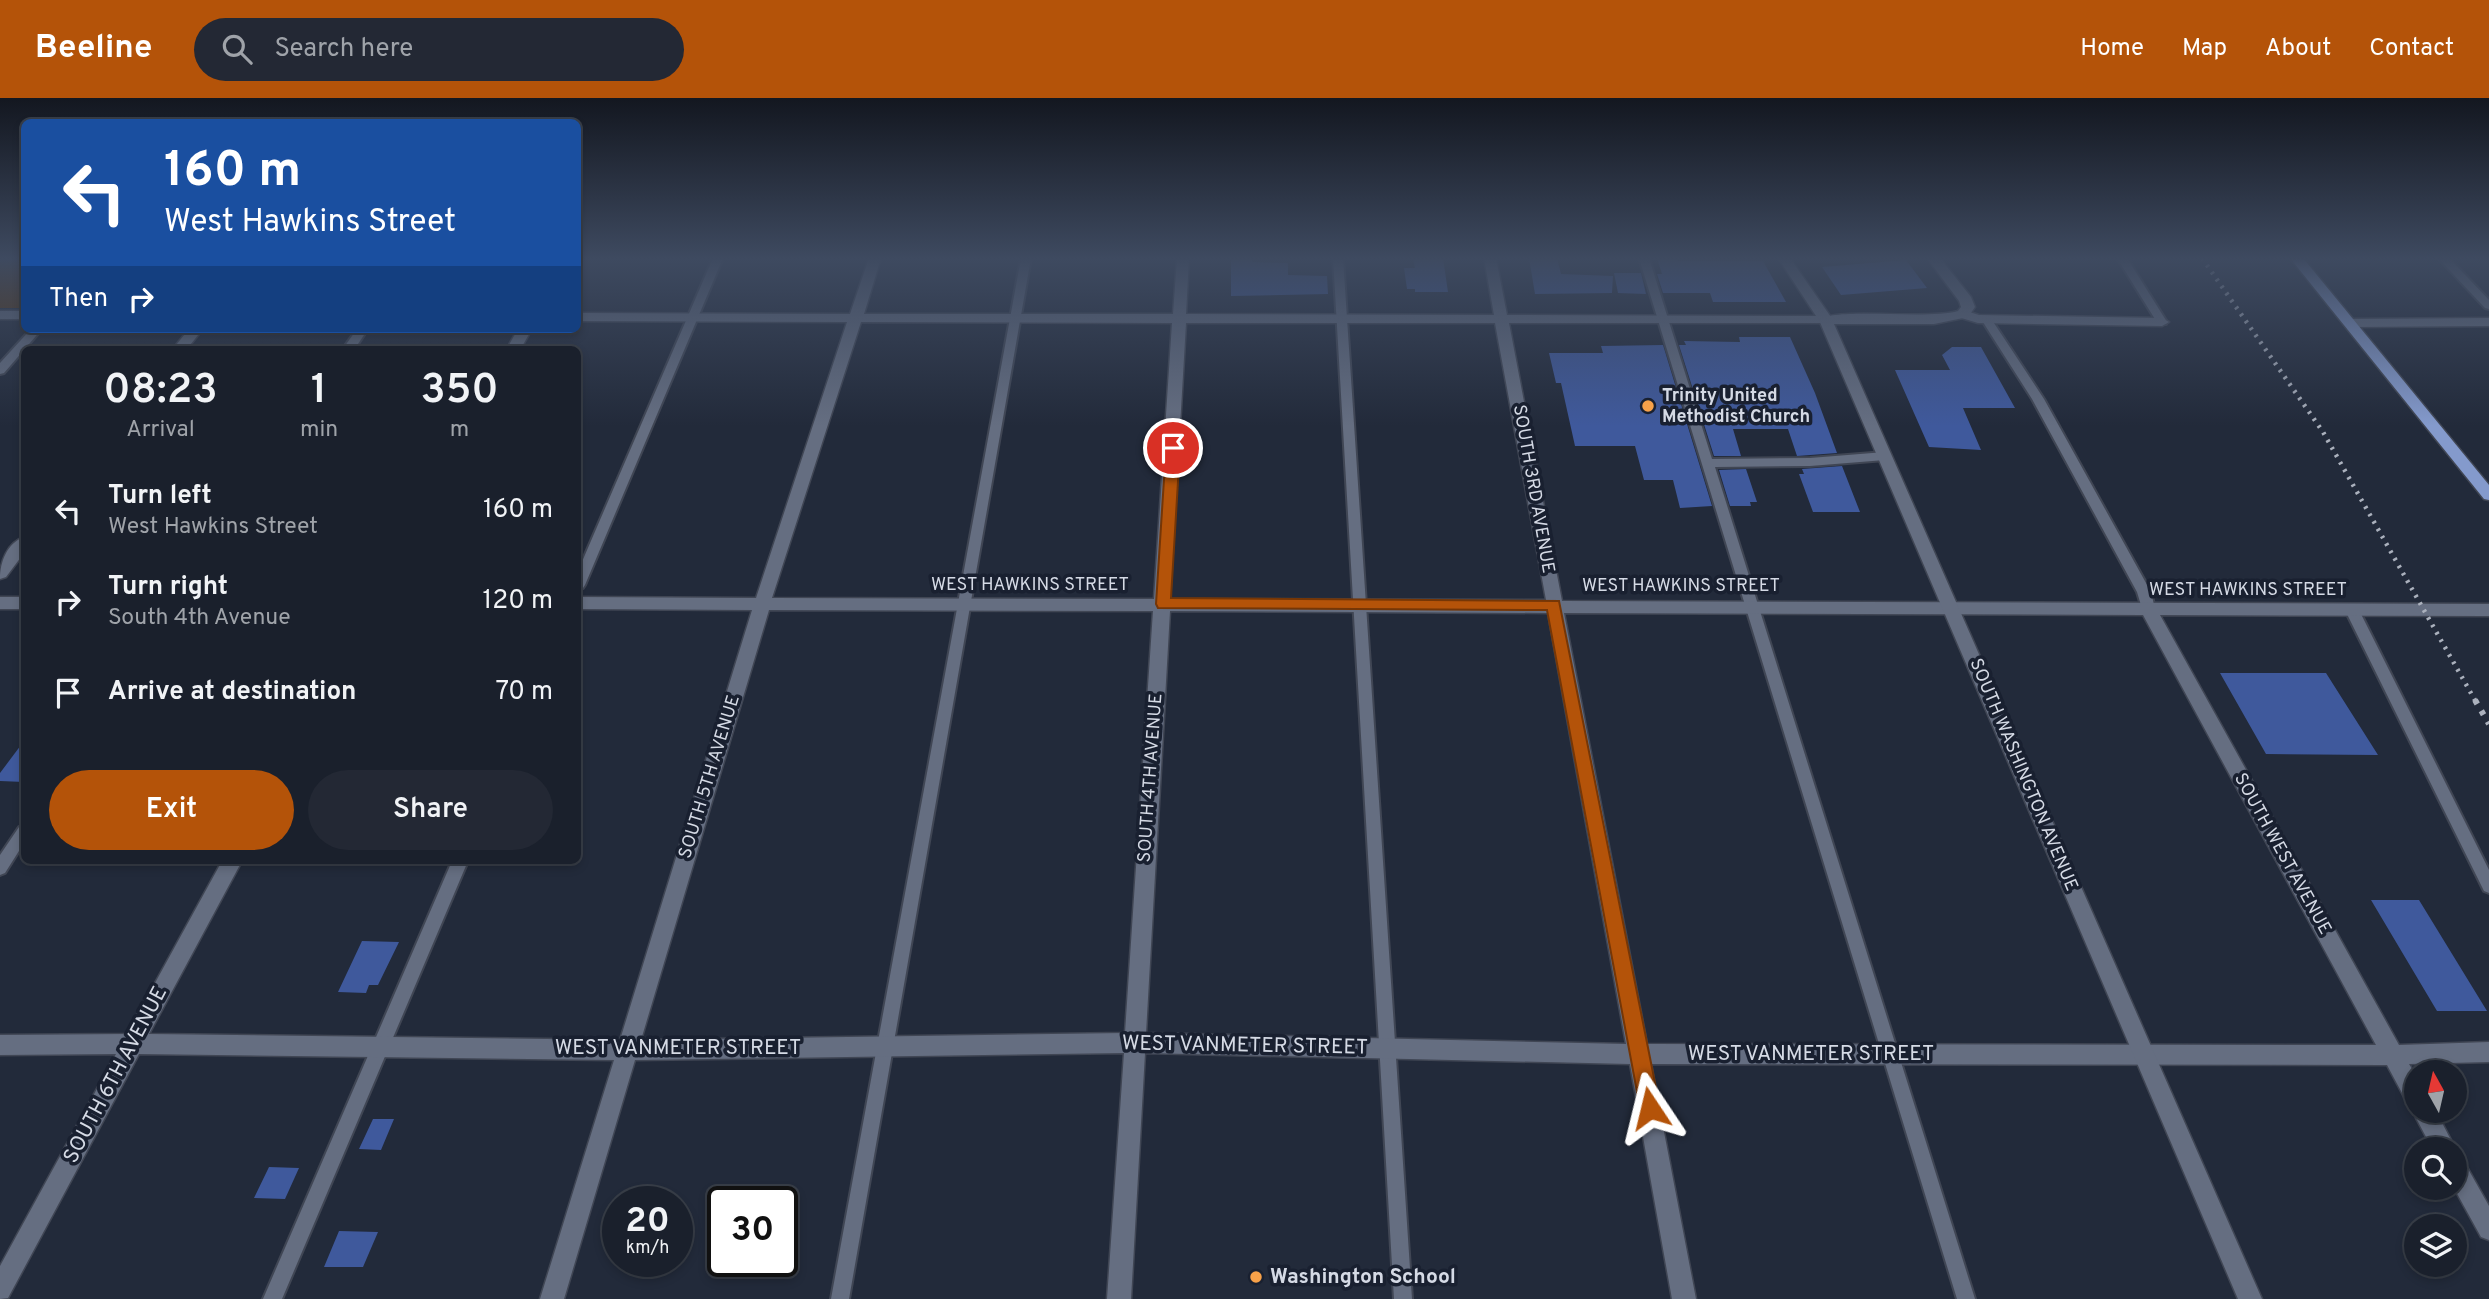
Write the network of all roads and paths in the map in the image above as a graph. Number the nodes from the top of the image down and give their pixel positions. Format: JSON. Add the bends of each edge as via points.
{"nodes":[{"id":1,"x":693,"y":314,"type":"edge"},
{"id":2,"x":857,"y":314,"type":"edge"},
{"id":3,"x":1016,"y":314,"type":"edge"},
{"id":4,"x":1181,"y":314,"type":"edge"},
{"id":5,"x":1342,"y":314,"type":"edge"},
{"id":6,"x":1502,"y":314,"type":"edge"},
{"id":7,"x":1662,"y":314,"type":"edge"},
{"id":8,"x":1822,"y":314,"type":"edge"},
{"id":9,"x":1963,"y":314,"type":"joint"},
{"id":10,"x":2158,"y":314,"type":"edge"},
{"id":11,"x":2343,"y":314,"type":"edge"},
{"id":12,"x":0,"y":315,"type":"edge"},
{"id":13,"x":21,"y":315,"type":"edge"},
{"id":14,"x":581,"y":317,"type":"edge"},
{"id":15,"x":692,"y":317,"type":"junction"},
{"id":16,"x":856,"y":318,"type":"junction"},
{"id":17,"x":1015,"y":318,"type":"junction"},
{"id":18,"x":1181,"y":318,"type":"junction"},
{"id":19,"x":1342,"y":319,"type":"junction"},
{"id":20,"x":1986,"y":319,"type":"junction"},
{"id":21,"x":1503,"y":320,"type":"junction"},
{"id":22,"x":1664,"y":320,"type":"junction"},
{"id":23,"x":1826,"y":320,"type":"junction"},
{"id":24,"x":2162,"y":321,"type":"joint"},
{"id":25,"x":2489,"y":322,"type":"edge"},
{"id":26,"x":2351,"y":323,"type":"junction"},
{"id":27,"x":33,"y":333,"type":"edge"},
{"id":28,"x":22,"y":346,"type":"edge"},
{"id":29,"x":21,"y":347,"type":"edge"},
{"id":30,"x":0,"y":370,"type":"edge"},
{"id":31,"x":1885,"y":456,"type":"junction"},
{"id":32,"x":1709,"y":463,"type":"junction"},
{"id":33,"x":2489,"y":495,"type":"edge"},
{"id":34,"x":21,"y":547,"type":"edge"},
{"id":35,"x":0,"y":573,"type":"edge"},
{"id":36,"x":581,"y":578,"type":"edge"},
{"id":37,"x":0,"y":603,"type":"edge"},
{"id":38,"x":21,"y":603,"type":"edge"},
{"id":39,"x":581,"y":603,"type":"edge"},
{"id":40,"x":762,"y":604,"type":"junction"},
{"id":41,"x":964,"y":604,"type":"junction"},
{"id":42,"x":1163,"y":604,"type":"junction"},
{"id":43,"x":1359,"y":604,"type":"junction"},
{"id":44,"x":1553,"y":605,"type":"junction"},
{"id":45,"x":1754,"y":606,"type":"junction"},
{"id":46,"x":1950,"y":607,"type":"junction"},
{"id":47,"x":2148,"y":609,"type":"junction"},
{"id":48,"x":2352,"y":610,"type":"junction"},
{"id":49,"x":2489,"y":610,"type":"edge"},
{"id":50,"x":21,"y":836,"type":"edge"},
{"id":51,"x":230,"y":864,"type":"edge"},
{"id":52,"x":459,"y":864,"type":"edge"},
{"id":53,"x":0,"y":868,"type":"edge"},
{"id":54,"x":2489,"y":886,"type":"edge"},
{"id":55,"x":1133,"y":1043,"type":"junction"},
{"id":56,"x":132,"y":1044,"type":"junction"},
{"id":57,"x":0,"y":1045,"type":"edge"},
{"id":58,"x":885,"y":1046,"type":"junction"},
{"id":59,"x":380,"y":1047,"type":"junction"},
{"id":60,"x":1387,"y":1049,"type":"junction"},
{"id":61,"x":628,"y":1050,"type":"junction"},
{"id":62,"x":2489,"y":1052,"type":"edge"},
{"id":63,"x":1640,"y":1054,"type":"junction"},
{"id":64,"x":1891,"y":1055,"type":"junction"},
{"id":65,"x":2144,"y":1055,"type":"junction"},
{"id":66,"x":2393,"y":1055,"type":"junction"},
{"id":67,"x":2404,"y":1075,"type":"edge"},
{"id":68,"x":2467,"y":1190,"type":"edge"},
{"id":69,"x":2489,"y":1229,"type":"edge"},
{"id":70,"x":0,"y":1290,"type":"edge"},
{"id":71,"x":272,"y":1299,"type":"edge"},
{"id":72,"x":552,"y":1299,"type":"edge"},
{"id":73,"x":839,"y":1299,"type":"edge"},
{"id":74,"x":1119,"y":1299,"type":"edge"},
{"id":75,"x":1403,"y":1299,"type":"edge"},
{"id":76,"x":1684,"y":1299,"type":"edge"},
{"id":77,"x":1966,"y":1299,"type":"edge"},
{"id":78,"x":2249,"y":1299,"type":"edge"}],
"edges":[{"from":1,"to":15,"type":"lane"},
{"from":2,"to":16,"type":"street","name":"SOUTH 5TH AVENUE"},
{"from":3,"to":17,"type":"lane"},
{"from":4,"to":18,"type":"street","name":"SOUTH 4TH AVENUE"},
{"from":5,"to":19,"type":"lane"},
{"from":6,"to":21,"type":"street","name":"SOUTH 3RD AVENUE"},
{"from":7,"to":22,"type":"lane"},
{"from":8,"to":23,"type":"street","name":"SOUTH WASHINGTON AVENUE"},
{"from":9,"to":20,"type":"street"},
{"from":9,"to":23,"type":"street","via":[[1935,319]]},
{"from":10,"to":24,"type":"lane"},
{"from":11,"to":26,"type":"main road"},
{"from":12,"to":13,"type":"street"},
{"from":14,"to":15,"type":"street"},
{"from":15,"to":16,"type":"street"},
{"from":15,"to":36,"type":"lane"},
{"from":16,"to":17,"type":"street"},
{"from":16,"to":40,"type":"street","name":"SOUTH 5TH AVENUE"},
{"from":17,"to":18,"type":"street"},
{"from":17,"to":41,"type":"lane"},
{"from":18,"to":19,"type":"street"},
{"from":18,"to":42,"type":"street","name":"SOUTH 4TH AVENUE"},
{"from":19,"to":21,"type":"street"},
{"from":19,"to":43,"type":"lane"},
{"from":20,"to":24,"type":"street"},
{"from":20,"to":47,"type":"lane","via":[[2038,399],[2144,592]]},
{"from":21,"to":22,"type":"street"},
{"from":21,"to":44,"type":"street","name":"SOUTH 3RD AVENUE"},
{"from":22,"to":23,"type":"street"},
{"from":22,"to":32,"type":"lane"},
{"from":23,"to":31,"type":"street","name":"SOUTH WASHINGTON AVENUE"},
{"from":25,"to":26,"type":"street"},
{"from":26,"to":33,"type":"main road"},
{"from":27,"to":28,"type":"lane"},
{"from":29,"to":30,"type":"lane"},
{"from":31,"to":32,"type":"lane"},
{"from":31,"to":46,"type":"street","name":"SOUTH WASHINGTON AVENUE"},
{"from":32,"to":45,"type":"lane"},
{"from":34,"to":35,"type":"street"},
{"from":37,"to":38,"type":"street"},
{"from":39,"to":40,"type":"street","name":"WEST HAWKINS STREET"},
{"from":40,"to":41,"type":"street","name":"WEST HAWKINS STREET"},
{"from":40,"to":61,"type":"street","name":"SOUTH 5TH AVENUE"},
{"from":41,"to":42,"type":"street","name":"WEST HAWKINS STREET"},
{"from":41,"to":58,"type":"lane"},
{"from":42,"to":43,"type":"street","name":"WEST HAWKINS STREET"},
{"from":42,"to":55,"type":"street","name":"SOUTH 4TH AVENUE"},
{"from":43,"to":44,"type":"street","name":"WEST HAWKINS STREET"},
{"from":43,"to":60,"type":"lane"},
{"from":44,"to":45,"type":"street","name":"WEST HAWKINS STREET"},
{"from":44,"to":63,"type":"street","name":"SOUTH 3RD AVENUE"},
{"from":45,"to":46,"type":"street","name":"WEST HAWKINS STREET"},
{"from":45,"to":64,"type":"lane"},
{"from":46,"to":47,"type":"street","name":"WEST HAWKINS STREET"},
{"from":46,"to":65,"type":"street","name":"SOUTH WASHINGTON AVENUE"},
{"from":47,"to":48,"type":"street","name":"WEST HAWKINS STREET"},
{"from":47,"to":66,"type":"street","name":"SOUTH WEST AVENUE"},
{"from":48,"to":49,"type":"street","name":"WEST HAWKINS STREET"},
{"from":48,"to":54,"type":"lane"},
{"from":50,"to":53,"type":"lane"},
{"from":51,"to":56,"type":"street","name":"SOUTH 6TH AVENUE"},
{"from":52,"to":59,"type":"lane"},
{"from":55,"to":58,"type":"street","name":"WEST VANMETER STREET"},
{"from":55,"to":60,"type":"street","name":"WEST VANMETER STREET"},
{"from":55,"to":74,"type":"street","name":"SOUTH 4TH AVENUE"},
{"from":56,"to":57,"type":"street","name":"WEST VANMETER STREET"},
{"from":56,"to":59,"type":"street","name":"WEST VANMETER STREET"},
{"from":56,"to":70,"type":"street","name":"SOUTH 6TH AVENUE"},
{"from":58,"to":61,"type":"street","name":"WEST VANMETER STREET"},
{"from":58,"to":73,"type":"lane"},
{"from":59,"to":61,"type":"street","name":"WEST VANMETER STREET"},
{"from":59,"to":71,"type":"lane"},
{"from":60,"to":63,"type":"street","name":"WEST VANMETER STREET"},
{"from":60,"to":75,"type":"lane"},
{"from":61,"to":72,"type":"street","name":"SOUTH 5TH AVENUE"},
{"from":62,"to":66,"type":"street","name":"WEST VANMETER STREET"},
{"from":63,"to":64,"type":"street","name":"WEST VANMETER STREET"},
{"from":63,"to":76,"type":"street","name":"SOUTH 3RD AVENUE"},
{"from":64,"to":65,"type":"street","name":"WEST VANMETER STREET"},
{"from":64,"to":77,"type":"lane"},
{"from":65,"to":66,"type":"street","name":"WEST VANMETER STREET"},
{"from":65,"to":78,"type":"street","name":"SOUTH WASHINGTON AVENUE"},
{"from":66,"to":67,"type":"street","name":"SOUTH WEST AVENUE"},
{"from":68,"to":69,"type":"street"}]}
